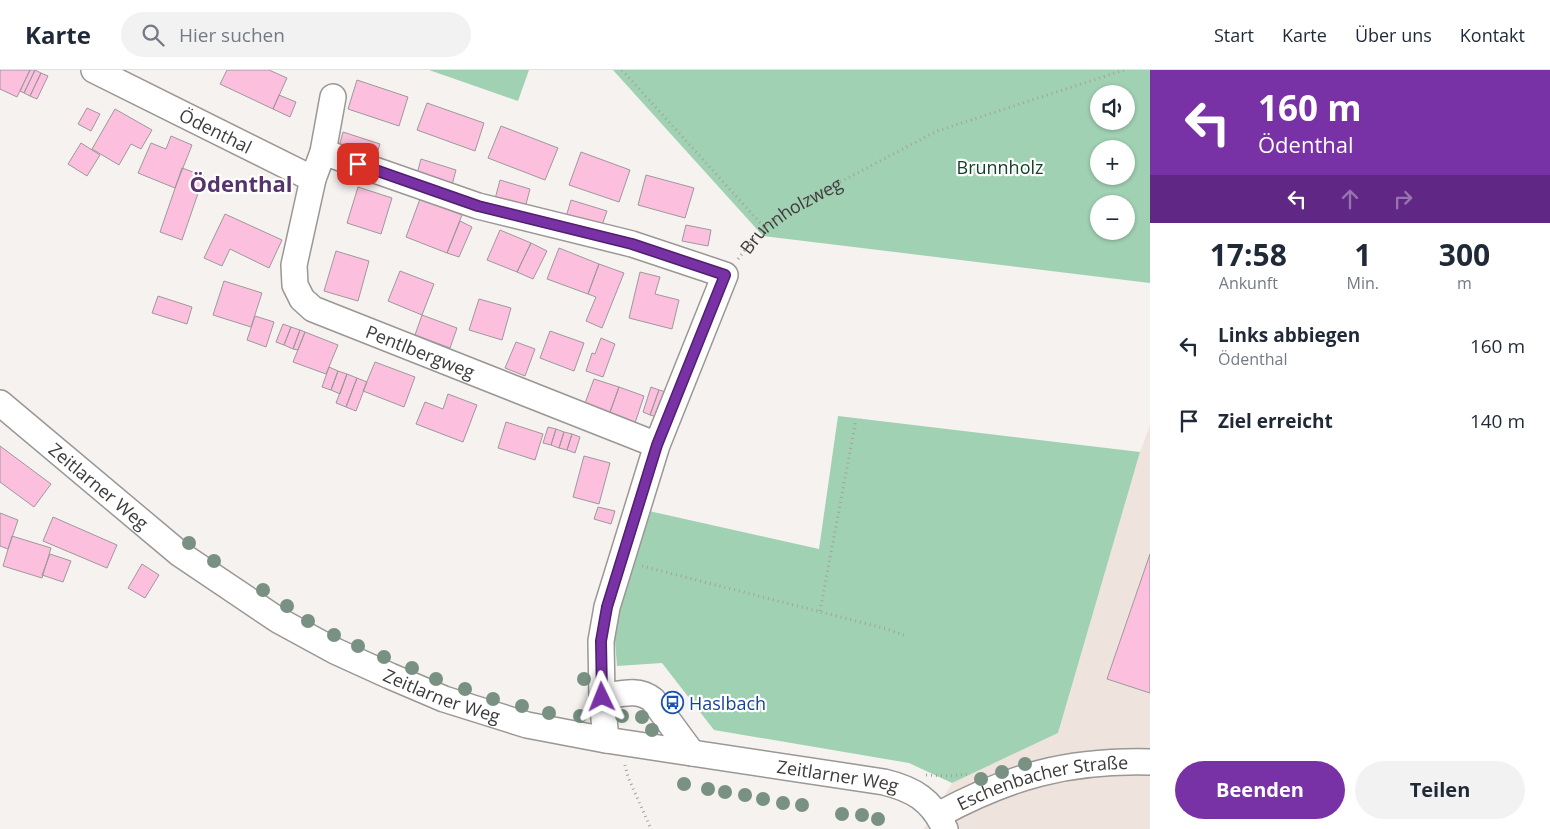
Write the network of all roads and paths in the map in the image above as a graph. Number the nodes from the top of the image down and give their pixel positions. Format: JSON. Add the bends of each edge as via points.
{"nodes":[{"id":1,"x":94,"y":70,"type":"edge"},
{"id":2,"x":622,"y":70,"type":"edge"},
{"id":3,"x":1124,"y":70,"type":"edge"},
{"id":4,"x":333,"y":97,"type":"dead end"},
{"id":5,"x":323,"y":152,"type":"junction"},
{"id":6,"x":313,"y":179,"type":"junction"},
{"id":7,"x":764,"y":227,"type":"junction"},
{"id":8,"x":725,"y":275,"type":"junction"},
{"id":9,"x":0,"y":403,"type":"edge"},
{"id":10,"x":856,"y":420,"type":"dead end"},
{"id":11,"x":657,"y":445,"type":"junction"},
{"id":12,"x":622,"y":560,"type":"junction"},
{"id":13,"x":820,"y":611,"type":"junction"},
{"id":14,"x":904,"y":636,"type":"dead end"},
{"id":15,"x":602,"y":697,"type":"junction"},
{"id":16,"x":606,"y":740,"type":"junction"},
{"id":17,"x":692,"y":753,"type":"junction"},
{"id":18,"x":624,"y":758,"type":"dead end"},
{"id":19,"x":1150,"y":762,"type":"edge"},
{"id":20,"x":919,"y":774,"type":"dead end"},
{"id":21,"x":976,"y":774,"type":"dead end"},
{"id":22,"x":942,"y":822,"type":"edge"},
{"id":23,"x":651,"y":829,"type":"edge"}],
"edges":[{"from":1,"to":6,"type":"street","name":"Ödenthal"},
{"from":2,"to":7,"type":"path"},
{"from":3,"to":7,"type":"path","name":"Brunnholzweg","via":[[937,131],[789,209]]},
{"from":4,"to":5,"type":"street"},
{"from":5,"to":6,"type":"street"},
{"from":5,"to":8,"type":"street","via":[[478,206],[632,244]]},
{"from":6,"to":11,"type":"street","name":"Pentlbergweg","via":[[294,265],[298,292],[313,309]]},
{"from":7,"to":8,"type":"path","name":"Brunnholzweg"},
{"from":8,"to":11,"type":"street"},
{"from":9,"to":16,"type":"street","name":"Zeitlarner Weg","via":[[180,554],[278,620],[335,651],[444,699],[527,725]]},
{"from":10,"to":13,"type":"path"},
{"from":11,"to":12,"type":"street"},
{"from":12,"to":13,"type":"path"},
{"from":12,"to":15,"type":"street","via":[[607,607],[601,641]]},
{"from":13,"to":14,"type":"path"},
{"from":15,"to":16,"type":"street"},
{"from":15,"to":17,"type":"street","via":[[637,692],[645,694],[653,700]]},
{"from":16,"to":17,"type":"street","name":"Zeitlarner Weg"},
{"from":17,"to":22,"type":"street","name":"Zeitlarner Weg","via":[[899,786],[923,798]]},
{"from":18,"to":23,"type":"path","via":[[628,777]]},
{"from":19,"to":22,"type":"street","name":"Eschenbacher Straße","via":[[1115,761],[1066,767],[1015,780],[974,795]]},
{"from":20,"to":21,"type":"path"}]}
